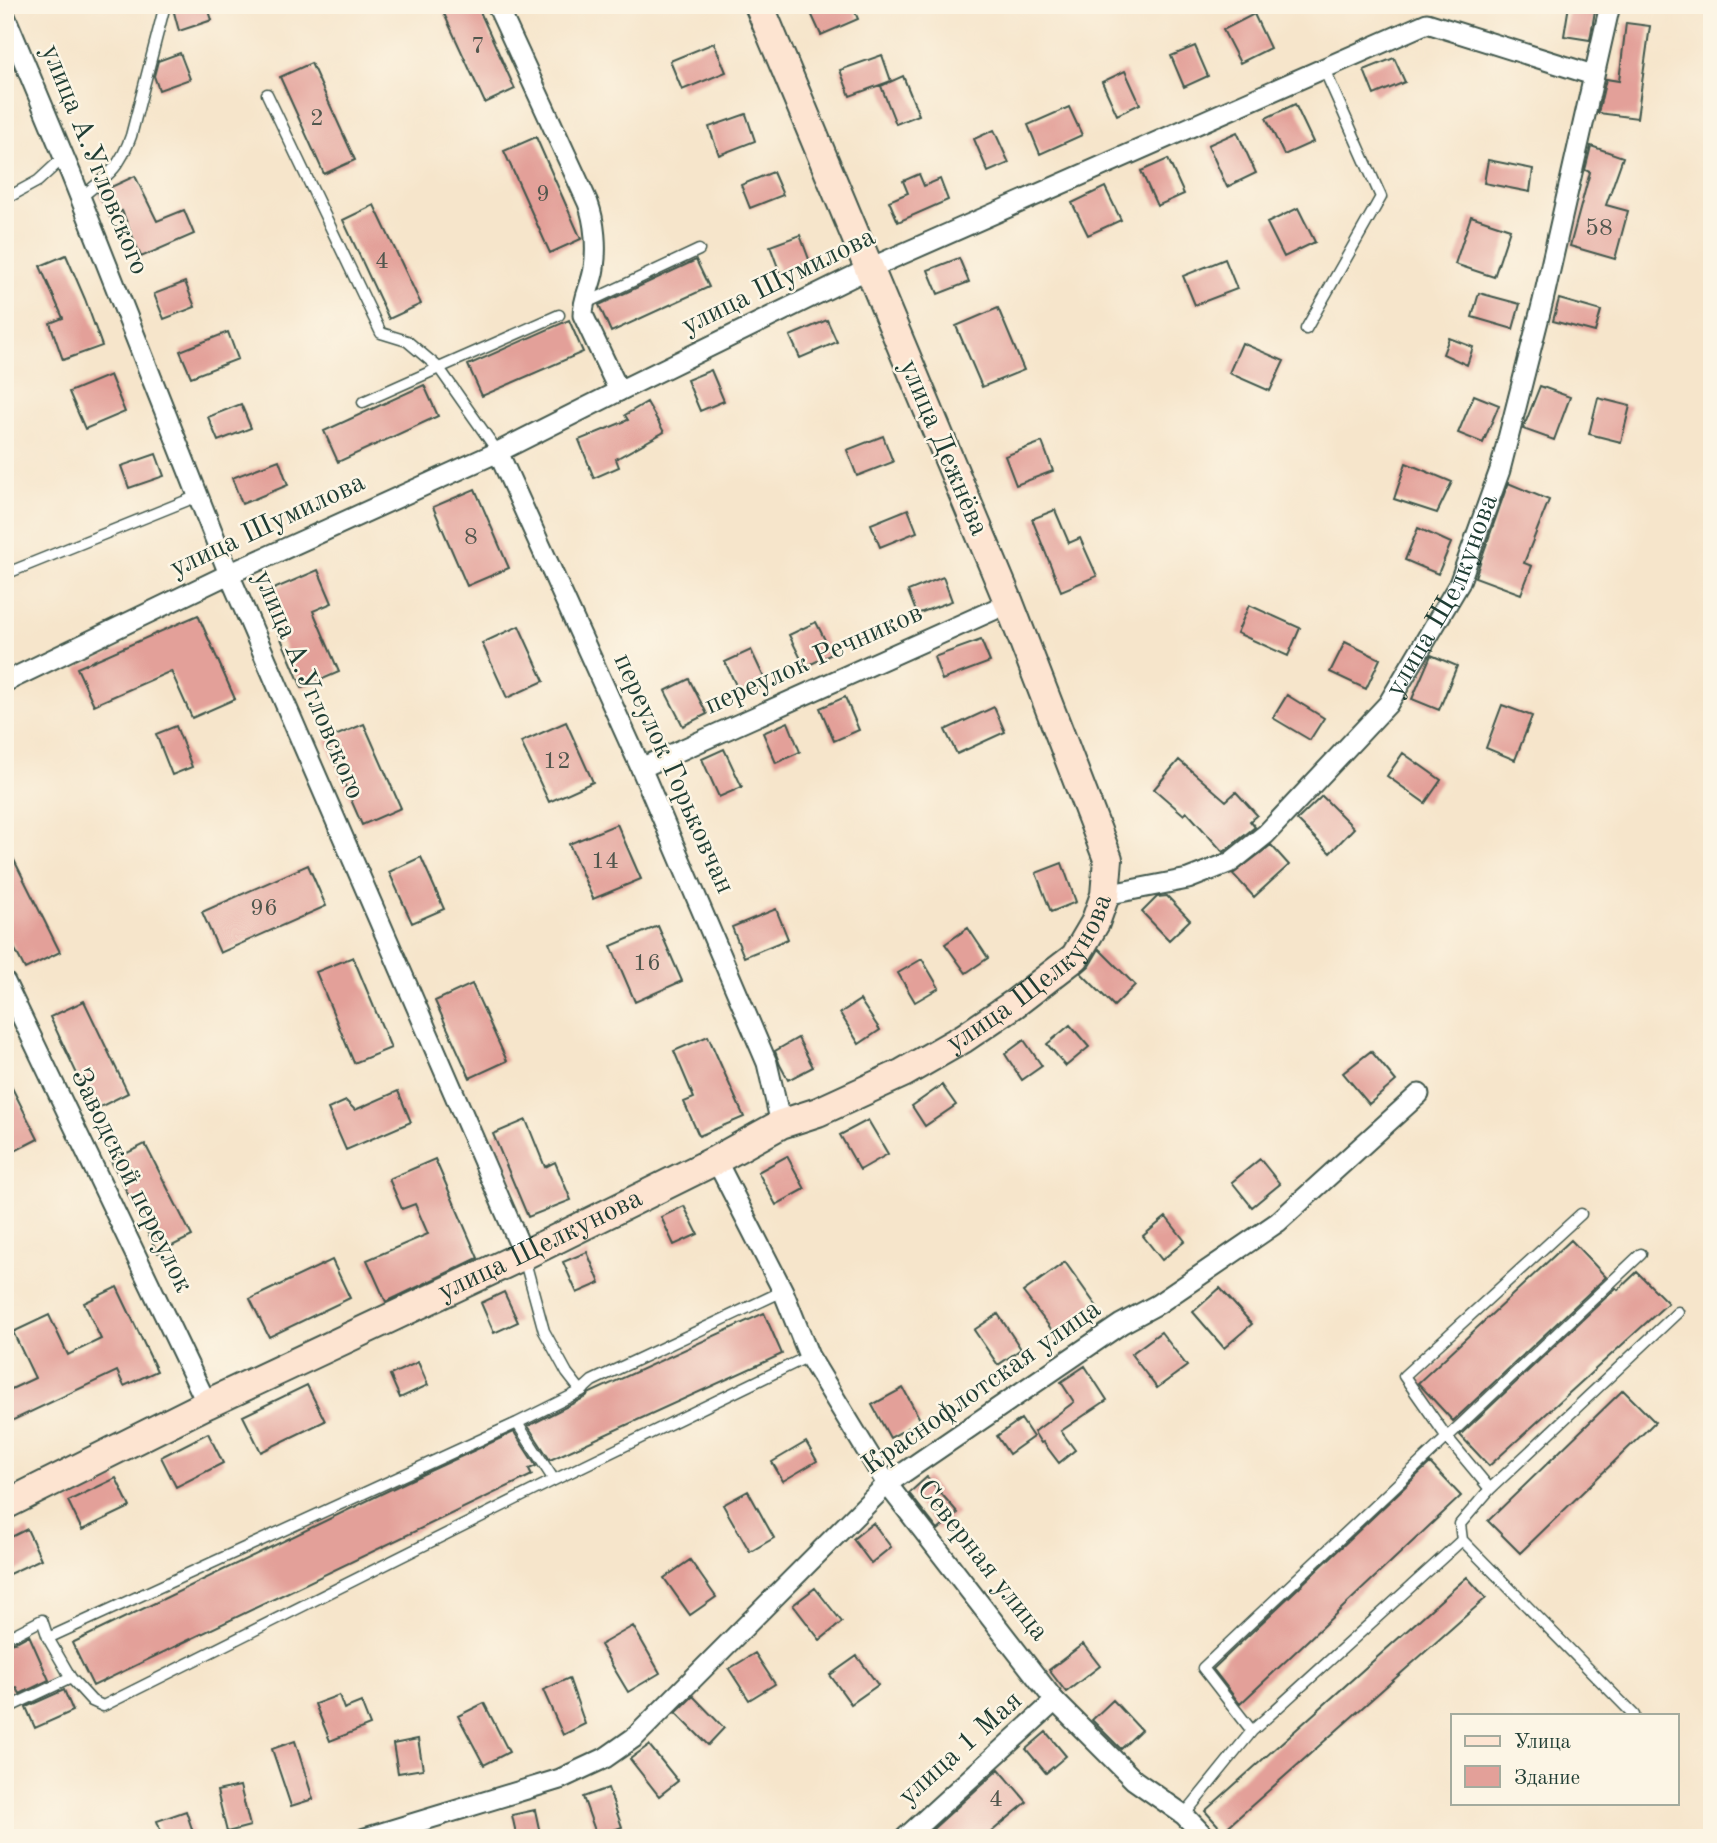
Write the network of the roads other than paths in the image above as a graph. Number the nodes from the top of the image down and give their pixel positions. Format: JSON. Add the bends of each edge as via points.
{"nodes":[{"id":1,"x":164,"y":5,"type":"edge"},
{"id":2,"x":497,"y":5,"type":"edge"},
{"id":3,"x":759,"y":5,"type":"edge"},
{"id":4,"x":1610,"y":5,"type":"edge"},
{"id":5,"x":1423,"y":14,"type":"edge"},
{"id":6,"x":5,"y":16,"type":"edge"},
{"id":7,"x":1324,"y":69,"type":"junction"},
{"id":8,"x":1593,"y":75,"type":"junction"},
{"id":9,"x":267,"y":94,"type":"dead end"},
{"id":10,"x":64,"y":157,"type":"junction"},
{"id":11,"x":80,"y":198,"type":"junction"},
{"id":12,"x":5,"y":199,"type":"edge"},
{"id":13,"x":699,"y":250,"type":"dead end"},
{"id":14,"x":868,"y":269,"type":"junction"},
{"id":15,"x":583,"y":304,"type":"junction"},
{"id":16,"x":559,"y":315,"type":"dead end"},
{"id":17,"x":1306,"y":329,"type":"dead end"},
{"id":18,"x":439,"y":368,"type":"junction"},
{"id":19,"x":619,"y":391,"type":"junction"},
{"id":20,"x":363,"y":402,"type":"dead end"},
{"id":21,"x":498,"y":452,"type":"junction"},
{"id":22,"x":198,"y":496,"type":"junction"},
{"id":23,"x":229,"y":573,"type":"junction"},
{"id":24,"x":5,"y":575,"type":"edge"},
{"id":25,"x":1009,"y":603,"type":"junction"},
{"id":26,"x":5,"y":682,"type":"edge"},
{"id":27,"x":641,"y":768,"type":"junction"},
{"id":28,"x":1105,"y":895,"type":"junction"},
{"id":29,"x":5,"y":982,"type":"edge"},
{"id":30,"x":1419,"y":1094,"type":"dead end"},
{"id":31,"x":781,"y":1124,"type":"junction"},
{"id":32,"x":716,"y":1160,"type":"junction"},
{"id":33,"x":1581,"y":1214,"type":"dead end"},
{"id":34,"x":1641,"y":1254,"type":"dead end"},
{"id":35,"x":524,"y":1255,"type":"junction"},
{"id":36,"x":783,"y":1291,"type":"junction"},
{"id":37,"x":1678,"y":1312,"type":"dead end"},
{"id":38,"x":809,"y":1356,"type":"junction"},
{"id":39,"x":581,"y":1391,"type":"junction"},
{"id":40,"x":207,"y":1404,"type":"junction"},
{"id":41,"x":517,"y":1423,"type":"junction"},
{"id":42,"x":1446,"y":1436,"type":"junction"},
{"id":43,"x":554,"y":1480,"type":"junction"},
{"id":44,"x":887,"y":1484,"type":"junction"},
{"id":45,"x":1490,"y":1489,"type":"junction"},
{"id":46,"x":5,"y":1505,"type":"edge"},
{"id":47,"x":1462,"y":1540,"type":"junction"},
{"id":48,"x":5,"y":1635,"type":"edge"},
{"id":49,"x":48,"y":1638,"type":"junction"},
{"id":50,"x":71,"y":1678,"type":"junction"},
{"id":51,"x":1055,"y":1701,"type":"junction"},
{"id":52,"x":5,"y":1709,"type":"edge"},
{"id":53,"x":1633,"y":1714,"type":"edge"},
{"id":54,"x":1252,"y":1731,"type":"junction"},
{"id":55,"x":1184,"y":1815,"type":"junction"},
{"id":56,"x":365,"y":1838,"type":"edge"},
{"id":57,"x":905,"y":1838,"type":"edge"},
{"id":58,"x":1206,"y":1838,"type":"edge"}],
"edges":[{"from":1,"to":11,"type":"lane","via":[[124,156],[114,171]]},
{"from":2,"to":15,"type":"street","via":[[594,220],[594,269]]},
{"from":3,"to":14,"type":"main road","name":"улица Дежнёва"},
{"from":4,"to":8,"type":"street","name":"улица Щелкунова"},
{"from":5,"to":7,"type":"street","name":"улица Шумилова"},
{"from":5,"to":8,"type":"street","name":"улица Шумилова"},
{"from":6,"to":10,"type":"street","name":"улица А.Угловского"},
{"from":7,"to":14,"type":"street","name":"улица Шумилова"},
{"from":7,"to":17,"type":"lane","via":[[1381,197]]},
{"from":8,"to":28,"type":"street","name":"улица Щелкунова","via":[[1500,470],[1459,584],[1388,704],[1266,834],[1231,862],[1188,879]]},
{"from":9,"to":18,"type":"lane","via":[[381,333],[407,341]]},
{"from":10,"to":11,"type":"street","name":"улица А.Угловского"},
{"from":10,"to":12,"type":"lane","via":[[38,181]]},
{"from":11,"to":22,"type":"street","name":"улица А.Угловского"},
{"from":13,"to":15,"type":"lane"},
{"from":14,"to":19,"type":"street","name":"улица Шумилова"},
{"from":14,"to":25,"type":"main road","name":"улица Дежнёва"},
{"from":15,"to":19,"type":"street","via":[[583,316]]},
{"from":16,"to":18,"type":"lane"},
{"from":18,"to":20,"type":"lane"},
{"from":18,"to":21,"type":"lane"},
{"from":19,"to":21,"type":"street","name":"улица Шумилова"},
{"from":21,"to":23,"type":"street","name":"улица Шумилова"},
{"from":21,"to":27,"type":"street","name":"переулок Горьковчан"},
{"from":22,"to":23,"type":"street","name":"улица А.Угловского"},
{"from":22,"to":24,"type":"lane"},
{"from":23,"to":26,"type":"street","name":"улица Шумилова"},
{"from":23,"to":35,"type":"street","name":"улица А.Угловского"},
{"from":25,"to":27,"type":"street","name":"переулок Речников"},
{"from":25,"to":28,"type":"main road","name":"улица Дежнёва","via":[[1108,859]]},
{"from":27,"to":31,"type":"street","name":"переулок Горьковчан","via":[[767,1063]]},
{"from":28,"to":31,"type":"main road","name":"улица Щелкунова","via":[[1075,957],[1014,1004],[904,1073]]},
{"from":29,"to":40,"type":"street","name":"Заводской переулок"},
{"from":30,"to":44,"type":"street","name":"Краснофлотская улица","via":[[1278,1222]]},
{"from":31,"to":32,"type":"main road","name":"улица Щелкунова"},
{"from":32,"to":35,"type":"main road","name":"улица Щелкунова"},
{"from":32,"to":36,"type":"street","name":"Северная улица"},
{"from":33,"to":42,"type":"lane","via":[[1404,1377]]},
{"from":34,"to":42,"type":"lane"},
{"from":35,"to":39,"type":"lane","via":[[544,1331]]},
{"from":35,"to":40,"type":"main road","name":"улица Щелкунова"},
{"from":36,"to":38,"type":"street","name":"Северная улица"},
{"from":36,"to":39,"type":"lane","via":[[592,1381]]},
{"from":37,"to":45,"type":"lane"},
{"from":38,"to":43,"type":"lane"},
{"from":38,"to":44,"type":"street","name":"Северная улица"},
{"from":39,"to":41,"type":"lane"},
{"from":40,"to":46,"type":"main road","name":"улица Щелкунова"},
{"from":41,"to":43,"type":"lane"},
{"from":41,"to":49,"type":"lane"},
{"from":42,"to":45,"type":"lane"},
{"from":42,"to":54,"type":"lane","via":[[1203,1668]]},
{"from":43,"to":50,"type":"lane","via":[[103,1706]]},
{"from":44,"to":51,"type":"street","name":"Северная улица"},
{"from":44,"to":56,"type":"street","name":"Краснофлотская улица","via":[[635,1737],[605,1758],[560,1779]]},
{"from":45,"to":47,"type":"lane","via":[[1460,1524]]},
{"from":47,"to":53,"type":"lane"},
{"from":47,"to":54,"type":"lane"},
{"from":48,"to":49,"type":"lane","via":[[42,1620]]},
{"from":49,"to":50,"type":"lane"},
{"from":50,"to":52,"type":"lane"},
{"from":51,"to":55,"type":"street","name":"Северная улица","via":[[1134,1780]]},
{"from":51,"to":57,"type":"street","name":"улица 1 Мая"},
{"from":54,"to":55,"type":"lane"},
{"from":55,"to":58,"type":"street","name":"Северная улица"}]}
